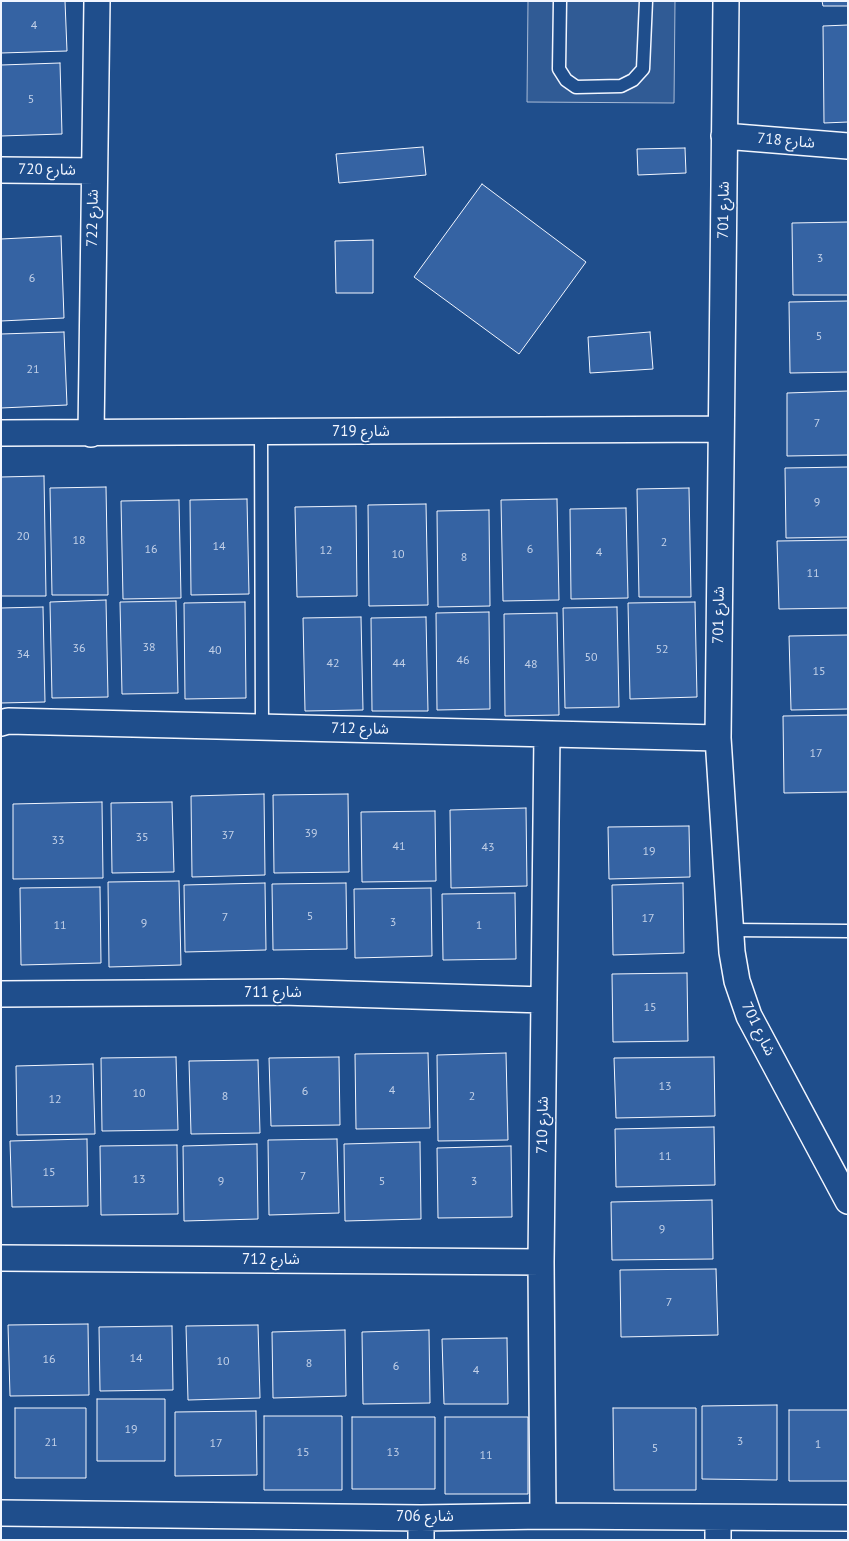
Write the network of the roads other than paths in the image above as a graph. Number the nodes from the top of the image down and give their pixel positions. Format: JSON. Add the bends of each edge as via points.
{"nodes":[{"id":1,"x":97,"y":1,"type":"edge"},
{"id":2,"x":560,"y":1,"type":"edge"},
{"id":3,"x":646,"y":1,"type":"edge"},
{"id":4,"x":726,"y":1,"type":"edge"},
{"id":5,"x":724,"y":136,"type":"junction"},
{"id":6,"x":848,"y":146,"type":"edge"},
{"id":7,"x":1,"y":170,"type":"edge"},
{"id":8,"x":94,"y":171,"type":"junction"},
{"id":9,"x":721,"y":429,"type":"junction"},
{"id":10,"x":1,"y":433,"type":"edge"},
{"id":11,"x":261,"y":433,"type":"junction"},
{"id":12,"x":91,"y":434,"type":"junction"},
{"id":13,"x":1,"y":723,"type":"edge"},
{"id":14,"x":262,"y":727,"type":"junction"},
{"id":15,"x":547,"y":734,"type":"junction"},
{"id":16,"x":718,"y":738,"type":"junction"},
{"id":17,"x":731,"y":930,"type":"junction"},
{"id":18,"x":848,"y":931,"type":"edge"},
{"id":19,"x":1,"y":994,"type":"edge"},
{"id":20,"x":544,"y":1000,"type":"junction"},
{"id":21,"x":848,"y":1201,"type":"edge"},
{"id":22,"x":1,"y":1258,"type":"edge"},
{"id":23,"x":541,"y":1262,"type":"junction"},
{"id":24,"x":1,"y":1513,"type":"edge"},
{"id":25,"x":543,"y":1516,"type":"junction"},
{"id":26,"x":848,"y":1518,"type":"edge"},
{"id":27,"x":421,"y":1529,"type":"edge"},
{"id":28,"x":718,"y":1529,"type":"edge"}],
"edges":[{"from":1,"to":8,"type":"street","name":"شارع 722"},
{"from":2,"to":3,"type":"lane","via":[[559,69],[576,87],[621,86],[633,80],[643,69]]},
{"from":4,"to":5,"type":"street","name":"شارع 701"},
{"from":5,"to":6,"type":"street","name":"شارع 718"},
{"from":5,"to":9,"type":"street","name":"شارع 701"},
{"from":7,"to":8,"type":"street","name":"شارع 720"},
{"from":8,"to":12,"type":"street","name":"شارع 722"},
{"from":9,"to":11,"type":"street","name":"شارع 719"},
{"from":9,"to":16,"type":"street","name":"شارع 701"},
{"from":10,"to":12,"type":"street","name":"شارع 719"},
{"from":11,"to":12,"type":"street","name":"شارع 719"},
{"from":11,"to":14,"type":"lane"},
{"from":13,"to":14,"type":"street","name":"شارع 712"},
{"from":14,"to":15,"type":"street","name":"شارع 712"},
{"from":15,"to":16,"type":"street","name":"شارع 712"},
{"from":15,"to":20,"type":"street","name":"شارع 710"},
{"from":16,"to":17,"type":"street","name":"شارع 701"},
{"from":17,"to":18,"type":"lane"},
{"from":17,"to":21,"type":"street","name":"شارع 701","via":[[737,981],[749,1016]]},
{"from":19,"to":20,"type":"street","name":"شارع 711","via":[[282,992]]},
{"from":20,"to":23,"type":"street","name":"شارع 710"},
{"from":22,"to":23,"type":"street","name":"شارع 712"},
{"from":23,"to":25,"type":"street","name":"شارع 710"},
{"from":24,"to":27,"type":"street","name":"شارع 706"},
{"from":25,"to":27,"type":"street","name":"شارع 706"},
{"from":25,"to":28,"type":"street","name":"شارع 706"},
{"from":26,"to":28,"type":"street","name":"شارع 706"}]}
